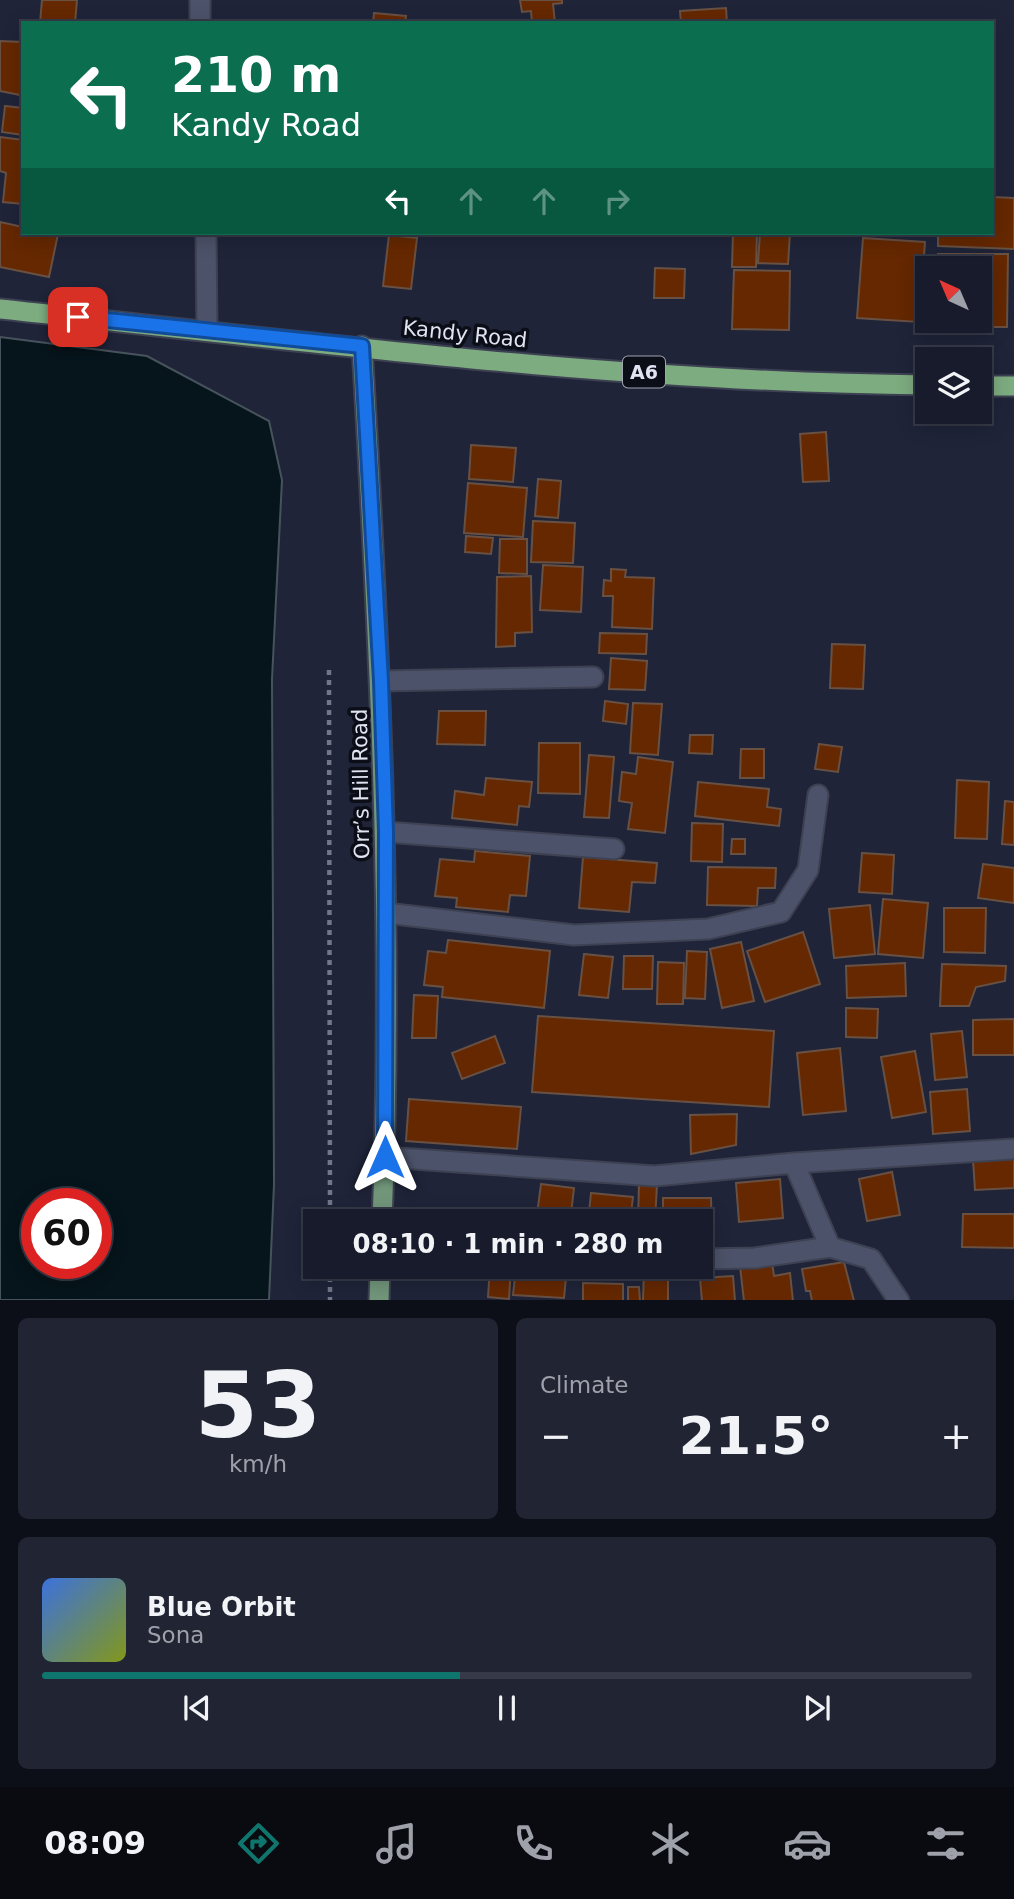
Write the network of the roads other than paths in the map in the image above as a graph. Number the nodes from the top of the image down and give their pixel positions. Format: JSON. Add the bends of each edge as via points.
{"nodes":[{"id":1,"x":200,"y":0,"type":"edge"},
{"id":2,"x":200,"y":21,"type":"edge"},
{"id":3,"x":206,"y":235,"type":"edge"},
{"id":4,"x":0,"y":309,"type":"edge"},
{"id":5,"x":207,"y":331,"type":"junction"},
{"id":6,"x":362,"y":346,"type":"junction"},
{"id":7,"x":915,"y":385,"type":"edge"},
{"id":8,"x":992,"y":386,"type":"edge"},
{"id":9,"x":1014,"y":386,"type":"edge"},
{"id":10,"x":593,"y":677,"type":"dead end"},
{"id":11,"x":381,"y":681,"type":"junction"},
{"id":12,"x":818,"y":795,"type":"dead end"},
{"id":13,"x":386,"y":832,"type":"junction"},
{"id":14,"x":614,"y":849,"type":"dead end"},
{"id":15,"x":386,"y":913,"type":"junction"},
{"id":16,"x":1014,"y":1149,"type":"edge"},
{"id":17,"x":385,"y":1157,"type":"junction"},
{"id":18,"x":794,"y":1163,"type":"junction"},
{"id":19,"x":383,"y":1209,"type":"edge"},
{"id":20,"x":830,"y":1247,"type":"junction"},
{"id":21,"x":713,"y":1259,"type":"edge"},
{"id":22,"x":380,"y":1279,"type":"edge"},
{"id":23,"x":379,"y":1300,"type":"edge"},
{"id":24,"x":899,"y":1300,"type":"edge"}],
"edges":[{"from":1,"to":2,"type":"street"},
{"from":3,"to":5,"type":"street"},
{"from":4,"to":5,"type":"highway","name":"Kandy Road","number":"A6"},
{"from":5,"to":6,"type":"highway","name":"Kandy Road","number":"A6"},
{"from":6,"to":7,"type":"highway","name":"Kandy Road","number":"A6","via":[[631,371]]},
{"from":6,"to":11,"type":"main road","name":"Orr’s Hill Road"},
{"from":8,"to":9,"type":"highway"},
{"from":10,"to":11,"type":"street"},
{"from":11,"to":13,"type":"main road","name":"Orr’s Hill Road"},
{"from":12,"to":15,"type":"street","via":[[808,870],[781,912],[708,929],[574,935]]},
{"from":13,"to":14,"type":"street"},
{"from":13,"to":15,"type":"main road","name":"Orr’s Hill Road"},
{"from":15,"to":17,"type":"main road","name":"Orr’s Hill Road"},
{"from":16,"to":18,"type":"street"},
{"from":17,"to":18,"type":"street","via":[[655,1176]]},
{"from":17,"to":19,"type":"main road","name":"Orr’s Hill Road"},
{"from":18,"to":20,"type":"street"},
{"from":20,"to":21,"type":"street"},
{"from":20,"to":24,"type":"street","via":[[871,1259]]},
{"from":22,"to":23,"type":"main road"}]}
